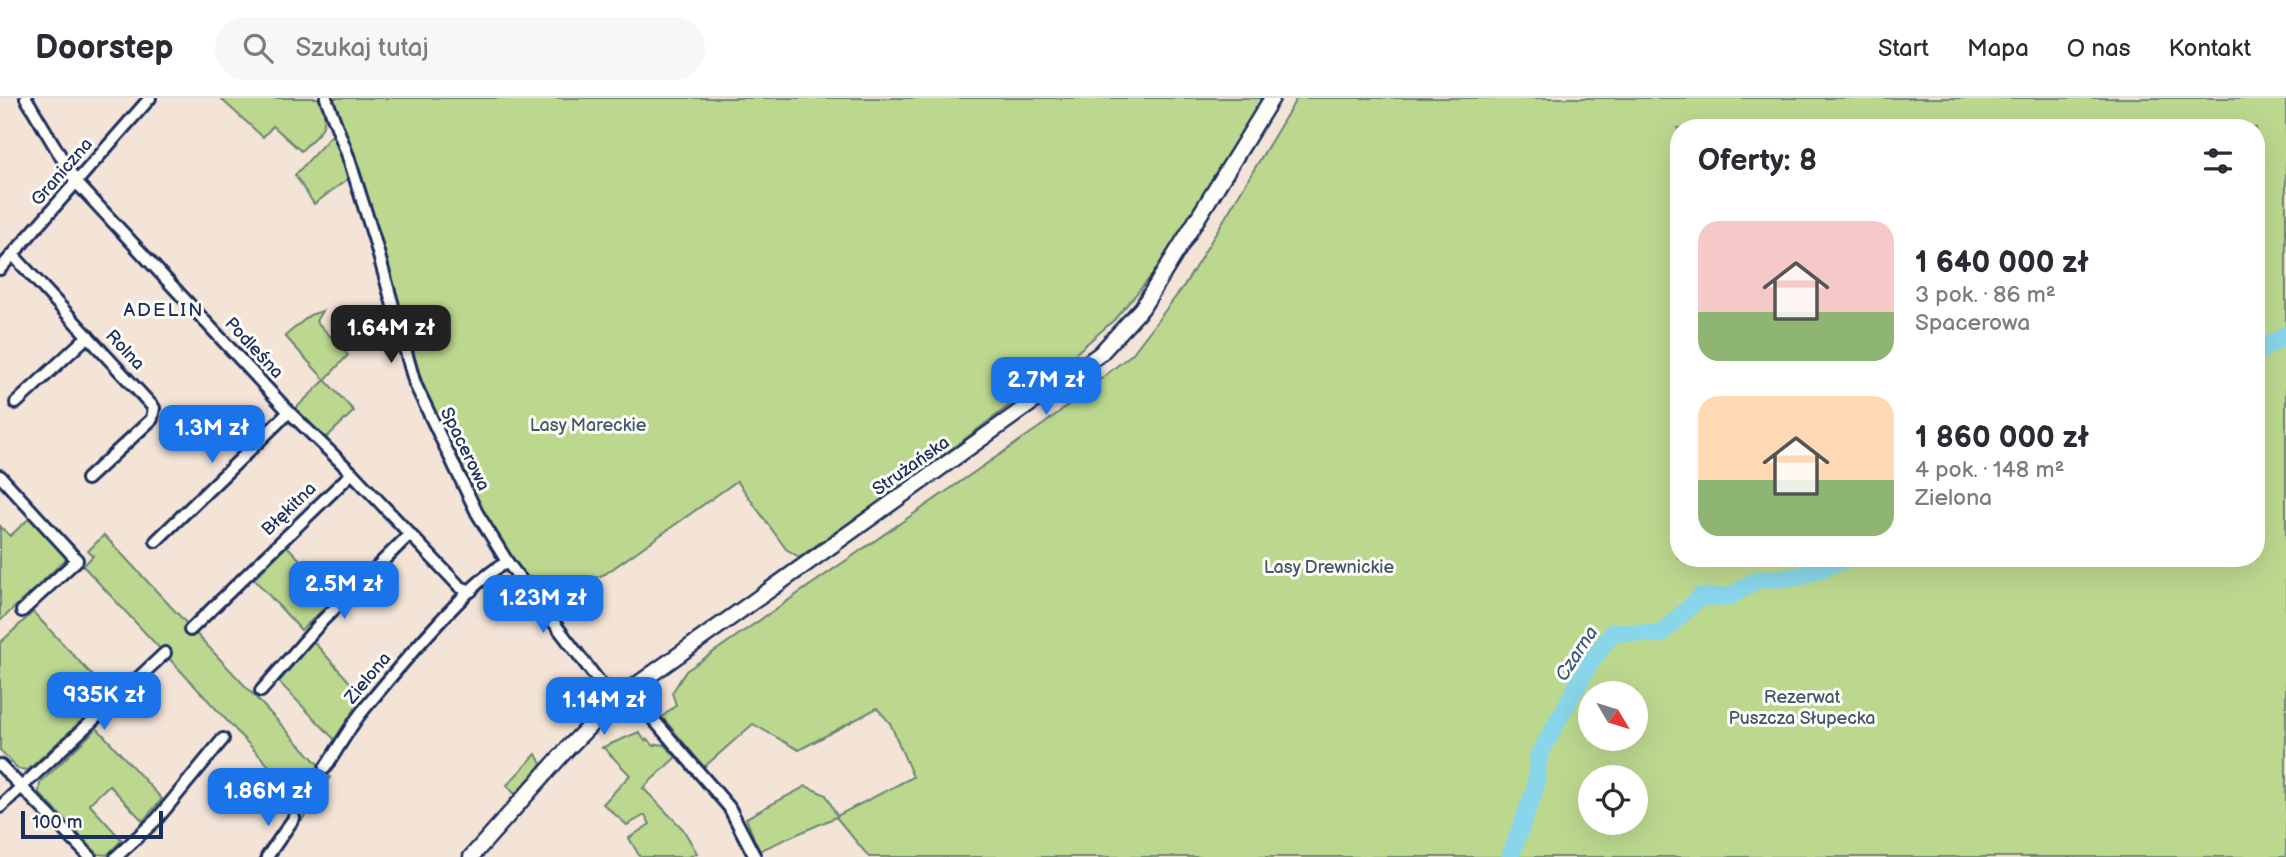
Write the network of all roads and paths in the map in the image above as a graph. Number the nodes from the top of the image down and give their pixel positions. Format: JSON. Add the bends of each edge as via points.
{"nodes":[{"id":1,"x":26,"y":98,"type":"edge"},
{"id":2,"x":150,"y":98,"type":"edge"},
{"id":3,"x":326,"y":98,"type":"edge"},
{"id":4,"x":1272,"y":98,"type":"edge"},
{"id":5,"x":76,"y":182,"type":"junction"},
{"id":6,"x":13,"y":255,"type":"junction"},
{"id":7,"x":0,"y":270,"type":"edge"},
{"id":8,"x":88,"y":336,"type":"junction"},
{"id":9,"x":16,"y":403,"type":"dead end"},
{"id":10,"x":289,"y":412,"type":"junction"},
{"id":11,"x":352,"y":473,"type":"junction"},
{"id":12,"x":0,"y":476,"type":"edge"},
{"id":13,"x":87,"y":479,"type":"dead end"},
{"id":14,"x":410,"y":534,"type":"junction"},
{"id":15,"x":156,"y":541,"type":"dead end"},
{"id":16,"x":508,"y":563,"type":"junction"},
{"id":17,"x":471,"y":591,"type":"junction"},
{"id":18,"x":22,"y":611,"type":"dead end"},
{"id":19,"x":190,"y":630,"type":"dead end"},
{"id":20,"x":165,"y":653,"type":"dead end"},
{"id":21,"x":628,"y":690,"type":"junction"},
{"id":22,"x":261,"y":691,"type":"dead end"},
{"id":23,"x":614,"y":701,"type":"junction"},
{"id":24,"x":223,"y":739,"type":"dead end"},
{"id":25,"x":0,"y":765,"type":"edge"},
{"id":26,"x":325,"y":768,"type":"dead end"},
{"id":27,"x":21,"y":788,"type":"junction"},
{"id":28,"x":0,"y":807,"type":"edge"},
{"id":29,"x":294,"y":818,"type":"dead end"},
{"id":30,"x":90,"y":857,"type":"edge"},
{"id":31,"x":116,"y":857,"type":"edge"},
{"id":32,"x":267,"y":857,"type":"edge"},
{"id":33,"x":471,"y":857,"type":"edge"},
{"id":34,"x":755,"y":857,"type":"edge"}],
"edges":[{"from":1,"to":5,"type":"street","name":"Podleśna"},
{"from":2,"to":5,"type":"street","name":"Graniczna"},
{"from":3,"to":16,"type":"street","name":"Spacerowa","via":[[374,238],[415,384],[477,513]]},
{"from":4,"to":21,"type":"main road","name":"Strużańska","via":[[1148,298],[1100,354]]},
{"from":5,"to":6,"type":"street","name":"Graniczna"},
{"from":5,"to":10,"type":"street","name":"Podleśna"},
{"from":6,"to":7,"type":"street","name":"Graniczna"},
{"from":6,"to":8,"type":"street","name":"Rolna"},
{"from":8,"to":9,"type":"street","name":"Rolna"},
{"from":8,"to":13,"type":"street","name":"Rolna","via":[[155,412]]},
{"from":10,"to":11,"type":"street","name":"Podleśna"},
{"from":10,"to":15,"type":"street"},
{"from":11,"to":14,"type":"street","name":"Podleśna"},
{"from":11,"to":19,"type":"street","name":"Błękitna"},
{"from":12,"to":18,"type":"street","via":[[77,560]]},
{"from":14,"to":17,"type":"street","name":"Podleśna","via":[[460,587]]},
{"from":14,"to":22,"type":"street","via":[[323,620]]},
{"from":16,"to":17,"type":"street","name":"Zielona","via":[[499,565]]},
{"from":16,"to":23,"type":"street","name":"Spacerowa"},
{"from":17,"to":26,"type":"street","name":"Zielona","via":[[359,715]]},
{"from":20,"to":27,"type":"street"},
{"from":21,"to":23,"type":"main road","name":"Strużańska"},
{"from":21,"to":34,"type":"street","via":[[729,807]]},
{"from":23,"to":33,"type":"main road","name":"Strużańska"},
{"from":24,"to":31,"type":"street","via":[[157,819]]},
{"from":25,"to":27,"type":"street"},
{"from":27,"to":28,"type":"street"},
{"from":27,"to":30,"type":"street"},
{"from":29,"to":32,"type":"street"}]}
